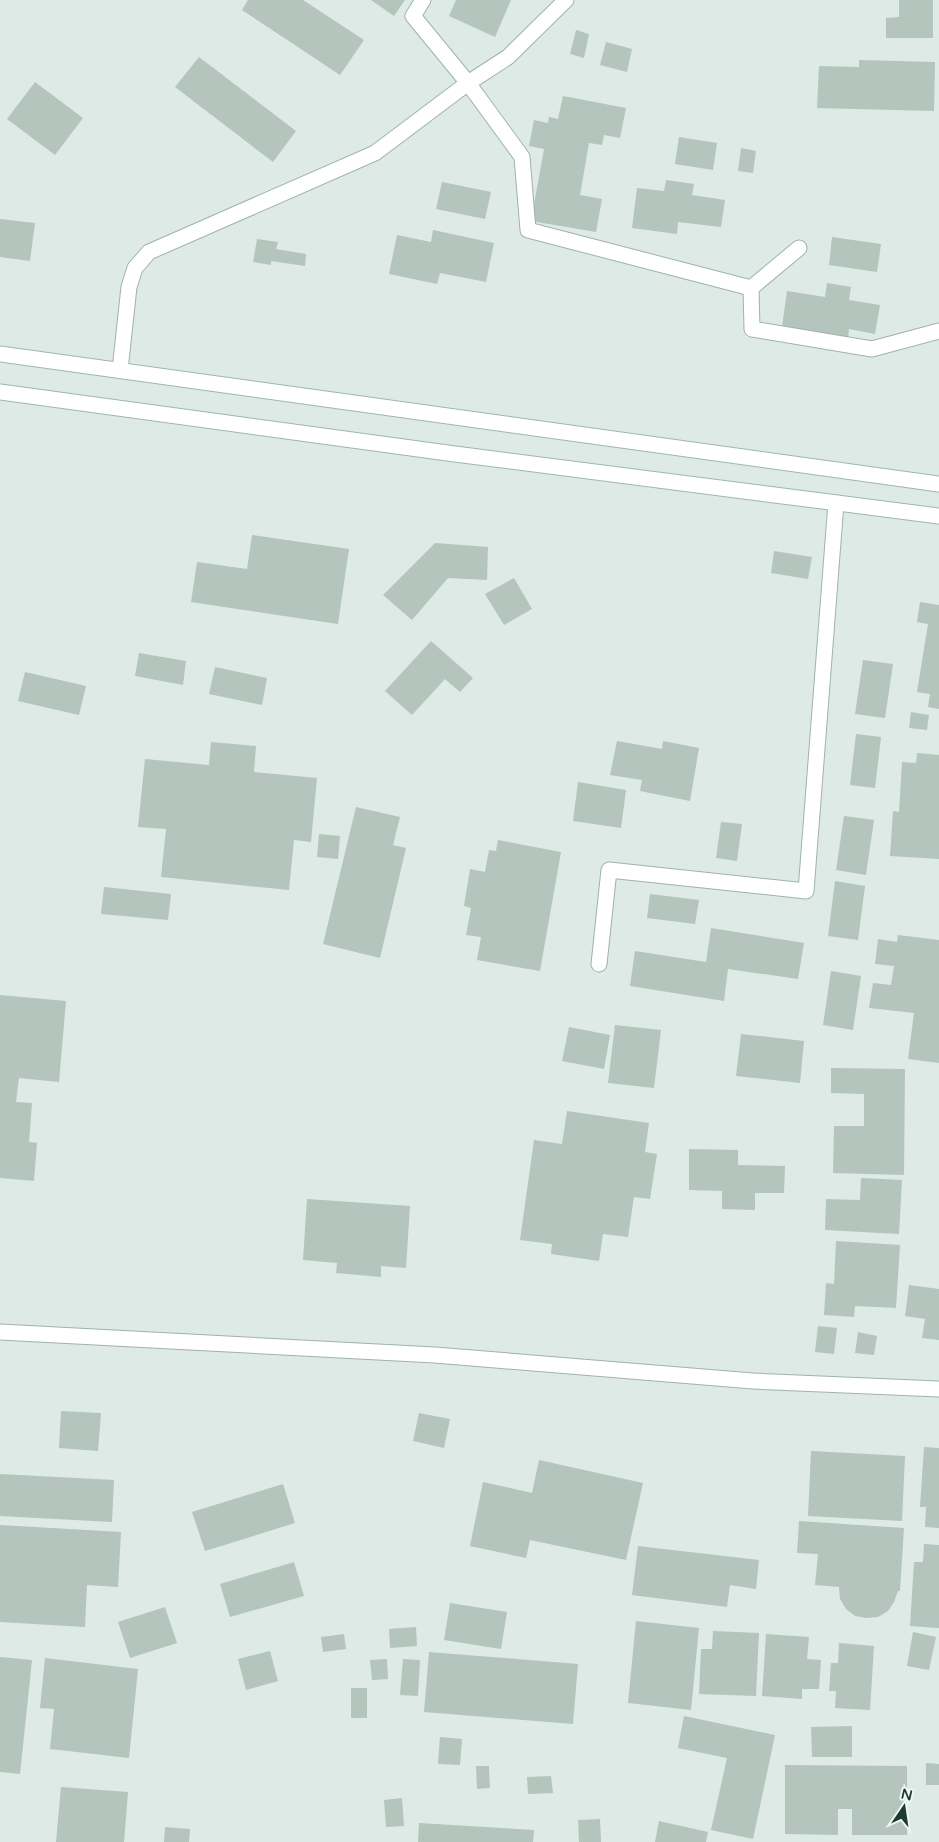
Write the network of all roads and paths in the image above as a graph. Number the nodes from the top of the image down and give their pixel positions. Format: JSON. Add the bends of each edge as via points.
{"nodes":[{"id":1,"x":423,"y":0,"type":"edge"},
{"id":2,"x":566,"y":0,"type":"edge"},
{"id":3,"x":468,"y":83,"type":"junction"},
{"id":4,"x":799,"y":248,"type":"dead end"},
{"id":5,"x":751,"y":288,"type":"junction"},
{"id":6,"x":939,"y":331,"type":"edge"},
{"id":7,"x":0,"y":354,"type":"edge"},
{"id":8,"x":120,"y":370,"type":"junction"},
{"id":9,"x":0,"y":392,"type":"edge"},
{"id":10,"x":939,"y":484,"type":"edge"},
{"id":11,"x":836,"y":503,"type":"junction"},
{"id":12,"x":939,"y":516,"type":"edge"},
{"id":13,"x":599,"y":964,"type":"dead end"},
{"id":14,"x":0,"y":1332,"type":"edge"},
{"id":15,"x":939,"y":1389,"type":"edge"}],
"edges":[{"from":1,"to":3,"type":"street","via":[[413,16]]},
{"from":2,"to":3,"type":"street","via":[[508,57]]},
{"from":3,"to":5,"type":"street","via":[[522,157],[528,230]]},
{"from":3,"to":8,"type":"street","via":[[375,153],[149,252],[135,268],[129,287]]},
{"from":4,"to":5,"type":"street"},
{"from":5,"to":6,"type":"street","via":[[752,328],[872,349]]},
{"from":7,"to":8,"type":"street"},
{"from":8,"to":10,"type":"street"},
{"from":9,"to":11,"type":"street"},
{"from":11,"to":12,"type":"street"},
{"from":11,"to":13,"type":"street","via":[[806,891],[609,870]]},
{"from":14,"to":15,"type":"street","via":[[435,1355],[753,1381]]}]}
